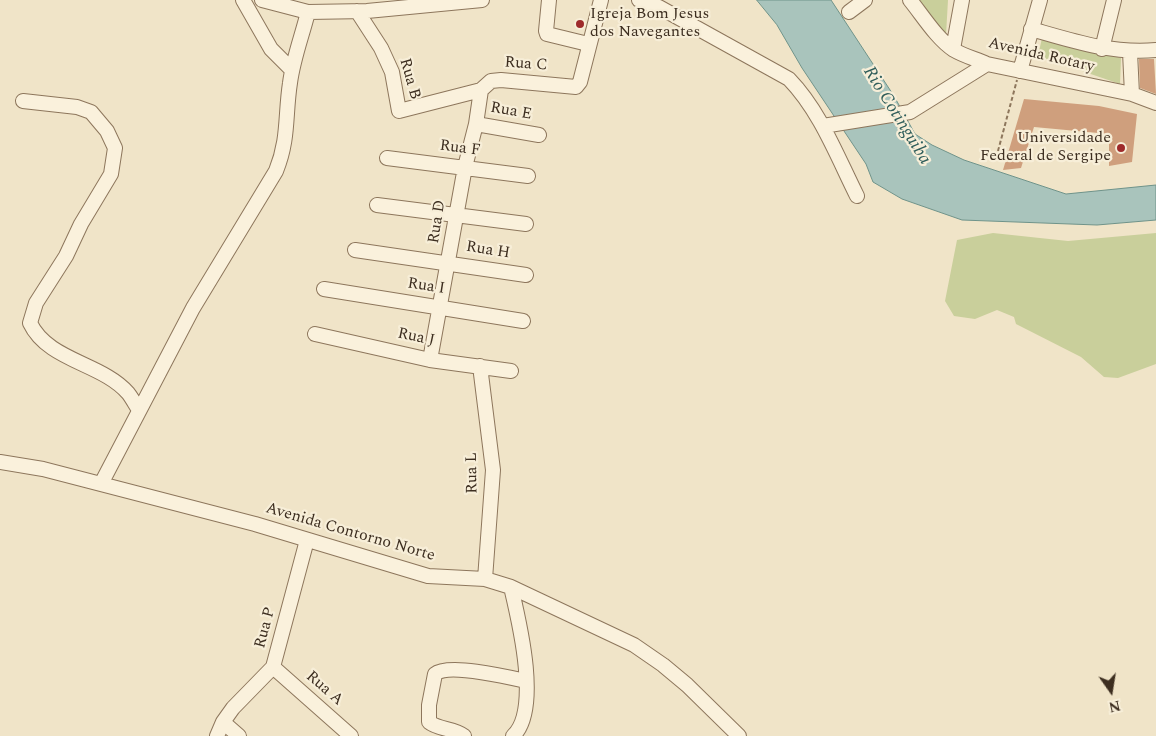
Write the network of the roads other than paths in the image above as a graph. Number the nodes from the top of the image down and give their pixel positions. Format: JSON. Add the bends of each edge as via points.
{"nodes":[{"id":1,"x":243,"y":0,"type":"edge"},
{"id":2,"x":262,"y":0,"type":"edge"},
{"id":3,"x":482,"y":0,"type":"edge"},
{"id":4,"x":549,"y":0,"type":"edge"},
{"id":5,"x":601,"y":0,"type":"edge"},
{"id":6,"x":639,"y":0,"type":"edge"},
{"id":7,"x":865,"y":0,"type":"edge"},
{"id":8,"x":910,"y":0,"type":"edge"},
{"id":9,"x":962,"y":0,"type":"edge"},
{"id":10,"x":1040,"y":0,"type":"edge"},
{"id":11,"x":1114,"y":0,"type":"edge"},
{"id":12,"x":357,"y":11,"type":"junction"},
{"id":13,"x":308,"y":12,"type":"junction"},
{"id":14,"x":849,"y":12,"type":"dead end"},
{"id":15,"x":1031,"y":29,"type":"junction"},
{"id":16,"x":588,"y":44,"type":"junction"},
{"id":17,"x":953,"y":49,"type":"junction"},
{"id":18,"x":1102,"y":49,"type":"junction"},
{"id":19,"x":1156,"y":50,"type":"edge"},
{"id":20,"x":1130,"y":52,"type":"junction"},
{"id":21,"x":987,"y":64,"type":"junction"},
{"id":22,"x":292,"y":70,"type":"junction"},
{"id":23,"x":1020,"y":71,"type":"junction"},
{"id":24,"x":481,"y":90,"type":"junction"},
{"id":25,"x":1132,"y":94,"type":"junction"},
{"id":26,"x":23,"y":101,"type":"dead end"},
{"id":27,"x":1156,"y":103,"type":"edge"},
{"id":28,"x":476,"y":124,"type":"junction"},
{"id":29,"x":823,"y":126,"type":"junction"},
{"id":30,"x":539,"y":135,"type":"dead end"},
{"id":31,"x":387,"y":158,"type":"dead end"},
{"id":32,"x":465,"y":167,"type":"junction"},
{"id":33,"x":528,"y":176,"type":"dead end"},
{"id":34,"x":857,"y":196,"type":"dead end"},
{"id":35,"x":377,"y":205,"type":"dead end"},
{"id":36,"x":457,"y":214,"type":"junction"},
{"id":37,"x":526,"y":224,"type":"dead end"},
{"id":38,"x":355,"y":250,"type":"dead end"},
{"id":39,"x":449,"y":263,"type":"junction"},
{"id":40,"x":526,"y":275,"type":"dead end"},
{"id":41,"x":324,"y":289,"type":"dead end"},
{"id":42,"x":441,"y":307,"type":"junction"},
{"id":43,"x":523,"y":322,"type":"dead end"},
{"id":44,"x":314,"y":334,"type":"dead end"},
{"id":45,"x":430,"y":360,"type":"junction"},
{"id":46,"x":480,"y":366,"type":"junction"},
{"id":47,"x":511,"y":371,"type":"dead end"},
{"id":48,"x":139,"y":410,"type":"junction"},
{"id":49,"x":0,"y":462,"type":"edge"},
{"id":50,"x":101,"y":484,"type":"junction"},
{"id":51,"x":307,"y":540,"type":"junction"},
{"id":52,"x":484,"y":579,"type":"junction"},
{"id":53,"x":511,"y":586,"type":"junction"},
{"id":54,"x":273,"y":667,"type":"junction"},
{"id":55,"x":526,"y":681,"type":"junction"},
{"id":56,"x":223,"y":722,"type":"junction"},
{"id":57,"x":217,"y":736,"type":"edge"},
{"id":58,"x":238,"y":736,"type":"edge"},
{"id":59,"x":351,"y":736,"type":"edge"},
{"id":60,"x":464,"y":736,"type":"edge"},
{"id":61,"x":513,"y":736,"type":"edge"},
{"id":62,"x":739,"y":736,"type":"edge"}],
"edges":[{"from":1,"to":22,"type":"street","via":[[271,49]]},
{"from":2,"to":13,"type":"street"},
{"from":3,"to":12,"type":"street"},
{"from":4,"to":16,"type":"street","via":[[546,32]]},
{"from":5,"to":16,"type":"street"},
{"from":6,"to":29,"type":"street","via":[[659,7],[789,79]]},
{"from":7,"to":14,"type":"street"},
{"from":8,"to":17,"type":"street","name":"Avenida Rotary"},
{"from":9,"to":17,"type":"street"},
{"from":10,"to":15,"type":"street"},
{"from":11,"to":18,"type":"street"},
{"from":12,"to":13,"type":"street"},
{"from":12,"to":24,"type":"street","name":"Rua B","via":[[392,72],[399,111]]},
{"from":13,"to":22,"type":"street"},
{"from":15,"to":18,"type":"street"},
{"from":15,"to":23,"type":"street"},
{"from":16,"to":24,"type":"street","name":"Rua C","via":[[580,82],[576,87],[501,80],[491,81]]},
{"from":17,"to":21,"type":"street","name":"Avenida Rotary"},
{"from":18,"to":20,"type":"street"},
{"from":19,"to":20,"type":"street"},
{"from":20,"to":25,"type":"street"},
{"from":21,"to":23,"type":"street","name":"Avenida Rotary"},
{"from":21,"to":29,"type":"street","via":[[906,113]]},
{"from":22,"to":48,"type":"street","via":[[288,120],[276,171],[193,308]]},
{"from":23,"to":25,"type":"street","name":"Avenida Rotary"},
{"from":24,"to":28,"type":"street","name":"Rua D"},
{"from":25,"to":27,"type":"street","name":"Avenida Rotary"},
{"from":26,"to":48,"type":"street","via":[[77,107],[91,112],[107,131],[115,148],[111,174],[36,303],[30,323],[40,337],[128,392]]},
{"from":28,"to":30,"type":"street","name":"Rua E"},
{"from":28,"to":32,"type":"street","name":"Rua D"},
{"from":29,"to":34,"type":"street"},
{"from":31,"to":32,"type":"street","name":"Rua F"},
{"from":32,"to":33,"type":"street","name":"Rua F"},
{"from":32,"to":36,"type":"street","name":"Rua D"},
{"from":35,"to":36,"type":"street"},
{"from":36,"to":37,"type":"street"},
{"from":36,"to":39,"type":"street","name":"Rua D"},
{"from":38,"to":39,"type":"street","name":"Rua H"},
{"from":39,"to":40,"type":"street","name":"Rua H"},
{"from":39,"to":42,"type":"street","name":"Rua D"},
{"from":41,"to":42,"type":"street","name":"Rua I"},
{"from":42,"to":43,"type":"street","name":"Rua I"},
{"from":42,"to":45,"type":"street","name":"Rua D"},
{"from":44,"to":45,"type":"street","name":"Rua J"},
{"from":45,"to":46,"type":"street","name":"Rua J"},
{"from":46,"to":47,"type":"street","name":"Rua J"},
{"from":46,"to":52,"type":"street","name":"Rua L","via":[[493,470]]},
{"from":48,"to":50,"type":"street"},
{"from":49,"to":50,"type":"street","name":"Avenida Contorno Norte"},
{"from":50,"to":51,"type":"street","name":"Avenida Contorno Norte"},
{"from":51,"to":52,"type":"street","name":"Avenida Contorno Norte","via":[[428,576]]},
{"from":51,"to":54,"type":"street","name":"Rua P"},
{"from":52,"to":53,"type":"street","name":"Avenida Contorno Norte"},
{"from":53,"to":55,"type":"street","via":[[521,629]]},
{"from":53,"to":62,"type":"street","name":"Avenida Contorno Norte","via":[[634,645],[687,685]]},
{"from":54,"to":56,"type":"street","name":"Rua P"},
{"from":54,"to":59,"type":"street","name":"Rua A"},
{"from":55,"to":60,"type":"street","via":[[450,670],[435,674],[429,722]]},
{"from":55,"to":61,"type":"street","via":[[526,715]]},
{"from":56,"to":57,"type":"street","name":"Rua P"},
{"from":56,"to":58,"type":"street"}]}
